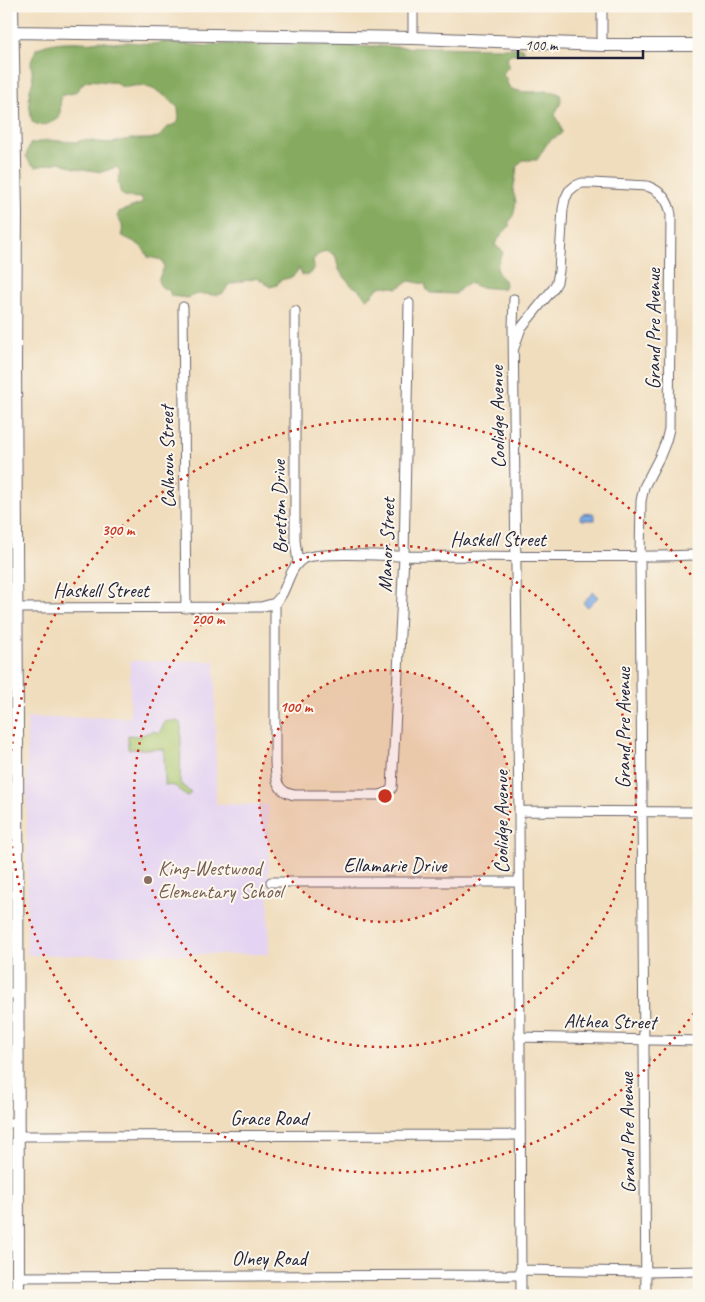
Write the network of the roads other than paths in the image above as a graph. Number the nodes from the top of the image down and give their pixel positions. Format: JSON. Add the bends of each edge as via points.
{"nodes":[{"id":1,"x":12,"y":6,"type":"edge"},
{"id":2,"x":413,"y":6,"type":"edge"},
{"id":3,"x":602,"y":6,"type":"edge"},
{"id":4,"x":12,"y":32,"type":"junction"},
{"id":5,"x":413,"y":38,"type":"junction"},
{"id":6,"x":602,"y":45,"type":"junction"},
{"id":7,"x":699,"y":45,"type":"edge"},
{"id":8,"x":11,"y":212,"type":"edge"},
{"id":9,"x":514,"y":299,"type":"dead end"},
{"id":10,"x":408,"y":303,"type":"dead end"},
{"id":11,"x":183,"y":307,"type":"dead end"},
{"id":12,"x":295,"y":311,"type":"dead end"},
{"id":13,"x":514,"y":348,"type":"junction"},
{"id":14,"x":10,"y":362,"type":"edge"},
{"id":15,"x":11,"y":466,"type":"edge"},
{"id":16,"x":699,"y":555,"type":"edge"},
{"id":17,"x":404,"y":556,"type":"junction"},
{"id":18,"x":516,"y":556,"type":"junction"},
{"id":19,"x":640,"y":557,"type":"junction"},
{"id":20,"x":298,"y":563,"type":"junction"},
{"id":21,"x":275,"y":603,"type":"junction"},
{"id":22,"x":16,"y":608,"type":"junction"},
{"id":23,"x":186,"y":608,"type":"junction"},
{"id":24,"x":11,"y":666,"type":"edge"},
{"id":25,"x":519,"y":811,"type":"junction"},
{"id":26,"x":641,"y":811,"type":"junction"},
{"id":27,"x":699,"y":812,"type":"edge"},
{"id":28,"x":12,"y":859,"type":"edge"},
{"id":29,"x":271,"y":882,"type":"dead end"},
{"id":30,"x":518,"y":882,"type":"junction"},
{"id":31,"x":12,"y":994,"type":"edge"},
{"id":32,"x":520,"y":1037,"type":"junction"},
{"id":33,"x":644,"y":1039,"type":"junction"},
{"id":34,"x":699,"y":1041,"type":"edge"},
{"id":35,"x":14,"y":1127,"type":"edge"},
{"id":36,"x":519,"y":1135,"type":"junction"},
{"id":37,"x":12,"y":1245,"type":"edge"},
{"id":38,"x":699,"y":1271,"type":"edge"},
{"id":39,"x":520,"y":1272,"type":"junction"},
{"id":40,"x":646,"y":1272,"type":"junction"},
{"id":41,"x":17,"y":1277,"type":"junction"},
{"id":42,"x":18,"y":1296,"type":"edge"},
{"id":43,"x":521,"y":1296,"type":"edge"},
{"id":44,"x":646,"y":1296,"type":"edge"}],
"edges":[{"from":1,"to":4,"type":"street"},
{"from":2,"to":5,"type":"street"},
{"from":3,"to":6,"type":"street"},
{"from":4,"to":5,"type":"street"},
{"from":4,"to":8,"type":"street"},
{"from":5,"to":6,"type":"street"},
{"from":6,"to":7,"type":"street"},
{"from":8,"to":14,"type":"street"},
{"from":9,"to":13,"type":"street","name":"Coolidge Avenue"},
{"from":10,"to":17,"type":"street","name":"Manor Street"},
{"from":11,"to":23,"type":"street","name":"Calhoun Street"},
{"from":12,"to":20,"type":"street","name":"Bretton Drive","via":[[295,540]]},
{"from":13,"to":18,"type":"street","name":"Coolidge Avenue"},
{"from":13,"to":19,"type":"street","name":"Grand Pre Avenue","via":[[521,328],[557,282],[563,209],[569,191],[575,186],[592,183],[638,185],[653,188],[662,196],[671,215],[669,430],[644,487]]},
{"from":14,"to":15,"type":"street"},
{"from":15,"to":22,"type":"street"},
{"from":16,"to":19,"type":"street","name":"Haskell Street"},
{"from":17,"to":18,"type":"street","name":"Haskell Street"},
{"from":17,"to":20,"type":"street","name":"Haskell Street","via":[[314,555]]},
{"from":17,"to":21,"type":"street","name":"Manor Street","via":[[392,788],[389,792],[379,795],[294,795],[279,786],[275,762]]},
{"from":18,"to":19,"type":"street","name":"Haskell Street"},
{"from":18,"to":25,"type":"street","name":"Coolidge Avenue"},
{"from":19,"to":26,"type":"street","name":"Grand Pre Avenue"},
{"from":20,"to":21,"type":"street","name":"Bretton Drive","via":[[282,596]]},
{"from":21,"to":23,"type":"street","name":"Haskell Street","via":[[262,607]]},
{"from":22,"to":23,"type":"street","name":"Haskell Street"},
{"from":22,"to":24,"type":"street"},
{"from":24,"to":28,"type":"street"},
{"from":25,"to":26,"type":"street"},
{"from":25,"to":30,"type":"street","name":"Coolidge Avenue"},
{"from":26,"to":27,"type":"street"},
{"from":26,"to":33,"type":"street","name":"Grand Pre Avenue"},
{"from":28,"to":31,"type":"street"},
{"from":29,"to":30,"type":"street","name":"Ellamarie Drive"},
{"from":30,"to":32,"type":"street","name":"Coolidge Avenue"},
{"from":31,"to":35,"type":"street"},
{"from":32,"to":33,"type":"street","name":"Althea Street"},
{"from":32,"to":36,"type":"street","name":"Coolidge Avenue"},
{"from":33,"to":34,"type":"street","name":"Althea Street"},
{"from":33,"to":40,"type":"street","name":"Grand Pre Avenue"},
{"from":35,"to":36,"type":"street","name":"Grace Road"},
{"from":35,"to":37,"type":"street"},
{"from":36,"to":39,"type":"street","name":"Coolidge Avenue"},
{"from":37,"to":41,"type":"street"},
{"from":38,"to":40,"type":"street","name":"Olney Road"},
{"from":39,"to":40,"type":"street","name":"Olney Road"},
{"from":39,"to":41,"type":"street","name":"Olney Road"},
{"from":39,"to":43,"type":"street","name":"Coolidge Avenue"},
{"from":40,"to":44,"type":"street","name":"Grand Pre Avenue"},
{"from":41,"to":42,"type":"street"}]}
